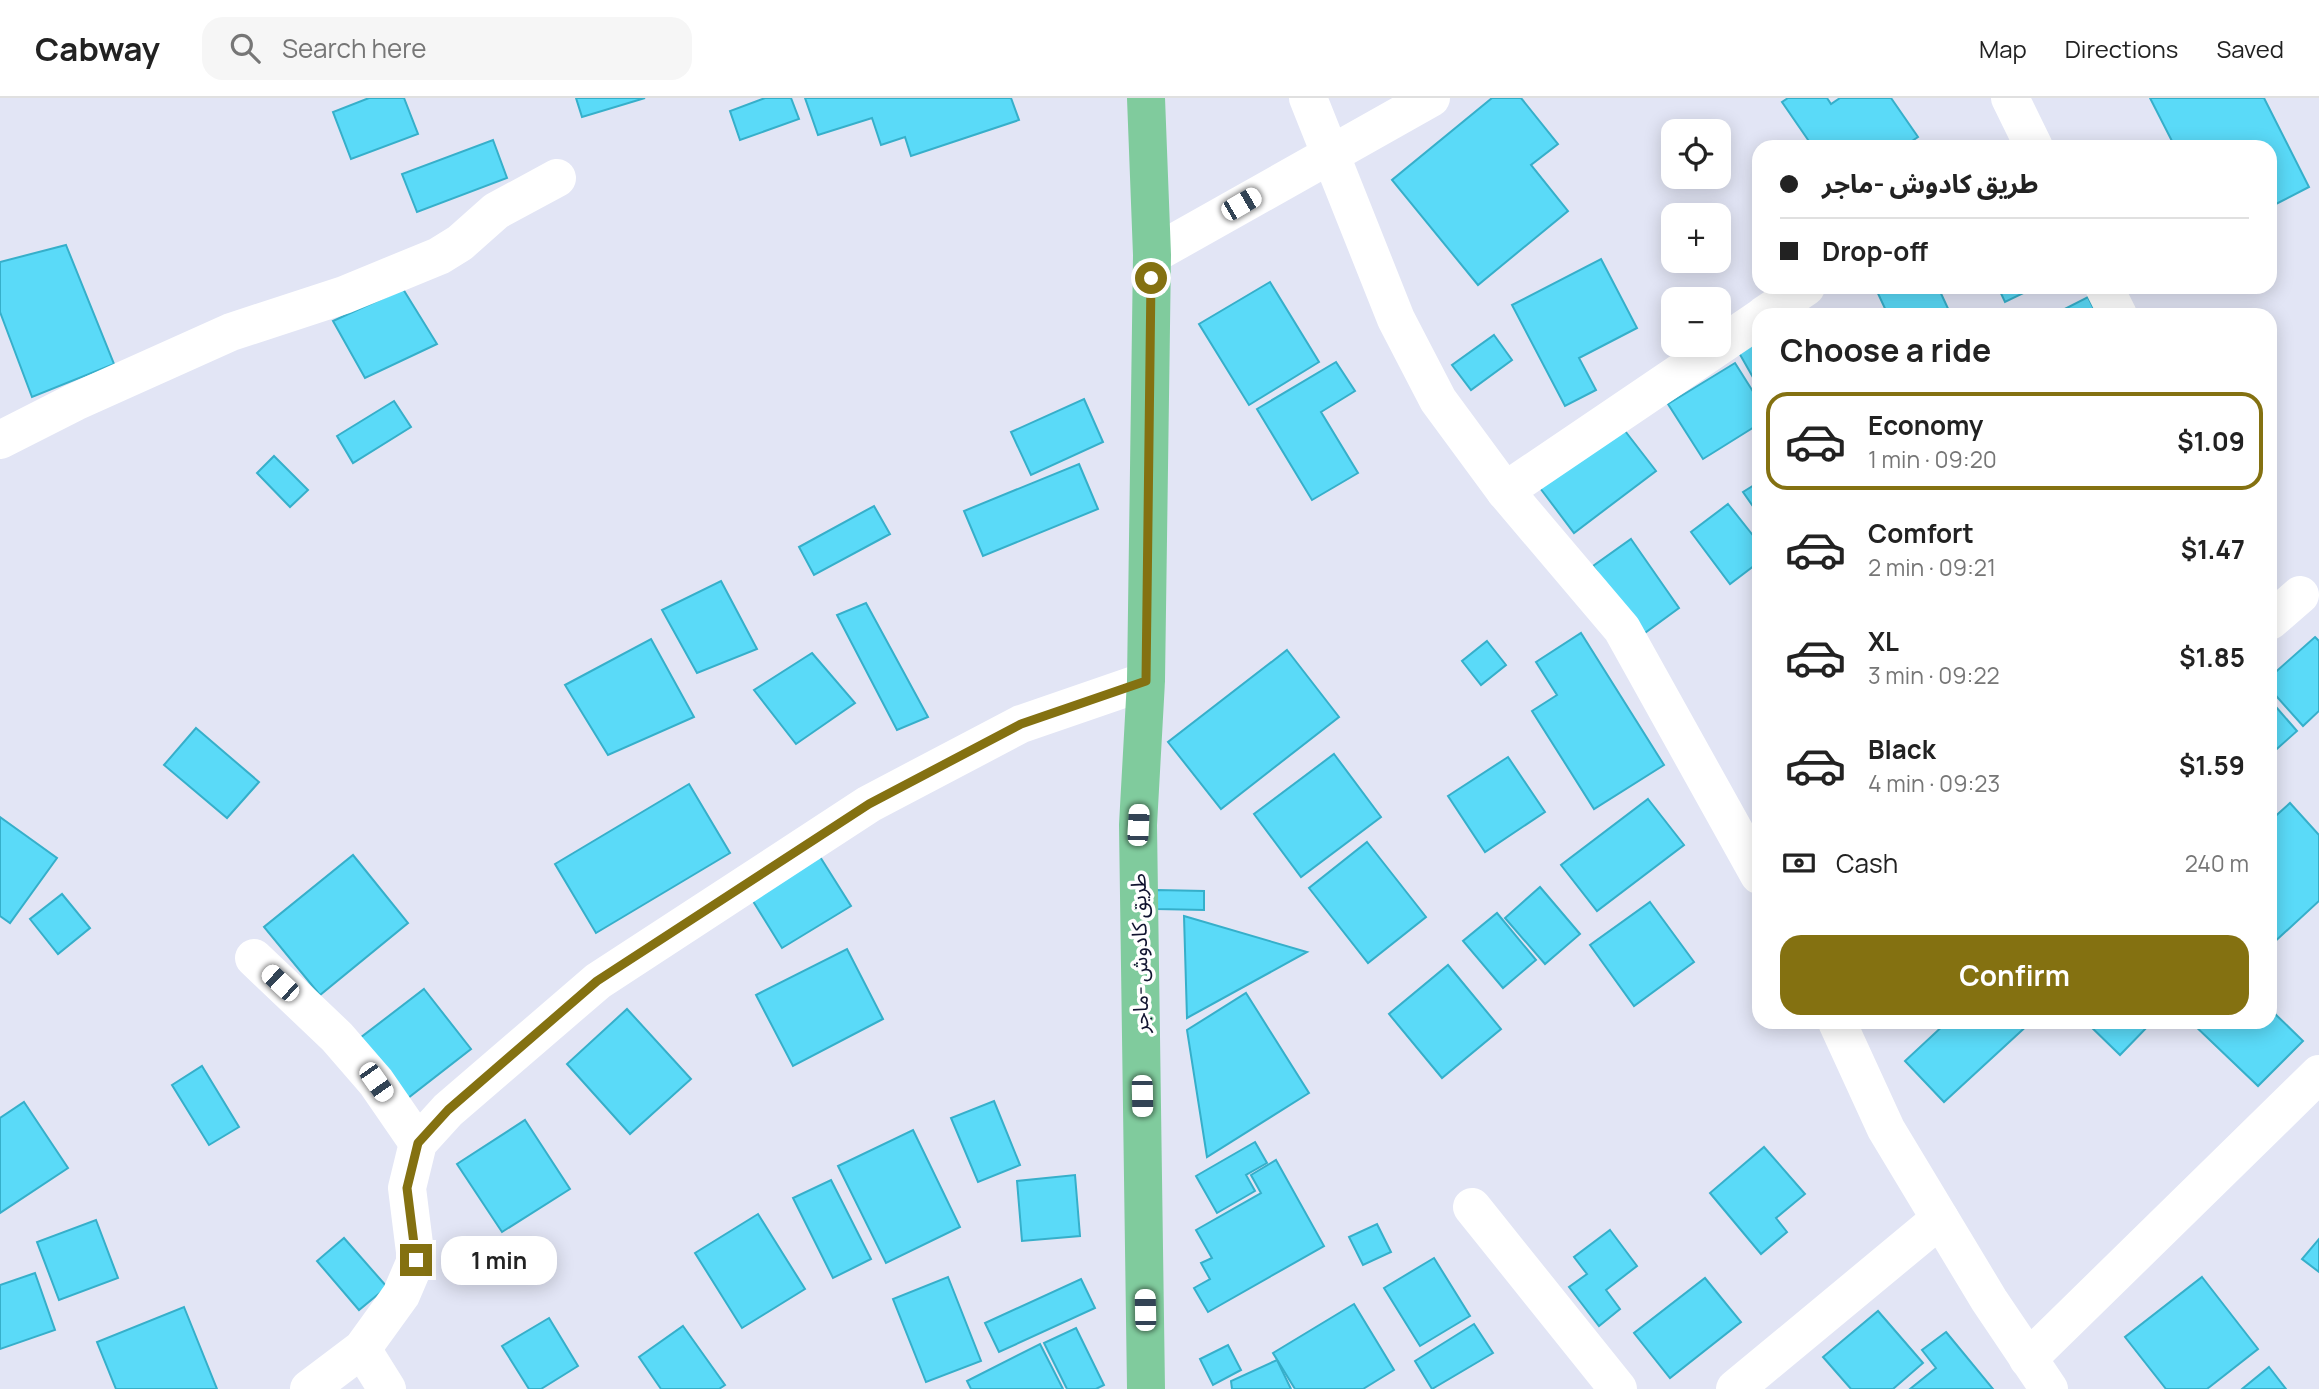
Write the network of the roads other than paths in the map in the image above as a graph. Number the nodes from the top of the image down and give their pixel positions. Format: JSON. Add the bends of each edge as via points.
{"nodes":[{"id":1,"x":1146,"y":98,"type":"edge"},
{"id":2,"x":1308,"y":98,"type":"edge"},
{"id":3,"x":1431,"y":98,"type":"edge"},
{"id":4,"x":2010,"y":98,"type":"edge"},
{"id":5,"x":2031,"y":140,"type":"edge"},
{"id":6,"x":1330,"y":152,"type":"junction"},
{"id":7,"x":557,"y":178,"type":"dead end"},
{"id":8,"x":1152,"y":255,"type":"junction"},
{"id":9,"x":1795,"y":294,"type":"edge"},
{"id":10,"x":1774,"y":308,"type":"edge"},
{"id":11,"x":1752,"y":324,"type":"edge"},
{"id":12,"x":0,"y":440,"type":"edge"},
{"id":13,"x":1505,"y":491,"type":"junction"},
{"id":14,"x":2300,"y":595,"type":"dead end"},
{"id":15,"x":2277,"y":615,"type":"edge"},
{"id":16,"x":1146,"y":681,"type":"junction"},
{"id":17,"x":1752,"y":862,"type":"edge"},
{"id":18,"x":254,"y":958,"type":"dead end"},
{"id":19,"x":1840,"y":1029,"type":"edge"},
{"id":20,"x":2319,"y":1074,"type":"edge"},
{"id":21,"x":418,"y":1143,"type":"junction"},
{"id":22,"x":1472,"y":1207,"type":"dead end"},
{"id":23,"x":1940,"y":1219,"type":"junction"},
{"id":24,"x":362,"y":1349,"type":"junction"},
{"id":25,"x":2039,"y":1374,"type":"edge"},
{"id":26,"x":309,"y":1389,"type":"edge"},
{"id":27,"x":387,"y":1389,"type":"edge"},
{"id":28,"x":1146,"y":1389,"type":"edge"},
{"id":29,"x":1618,"y":1389,"type":"edge"},
{"id":30,"x":1735,"y":1389,"type":"edge"}],
"edges":[{"from":1,"to":8,"type":"highway","name":"طريق كادوش -ماجر"},
{"from":2,"to":6,"type":"street"},
{"from":3,"to":6,"type":"street"},
{"from":4,"to":5,"type":"street"},
{"from":6,"to":8,"type":"street"},
{"from":6,"to":13,"type":"street","via":[[1396,318],[1426,377]]},
{"from":7,"to":12,"type":"street","via":[[496,211],[439,256],[344,295],[231,332]]},
{"from":8,"to":16,"type":"highway","name":"طريق كادوش -ماجر"},
{"from":9,"to":10,"type":"street"},
{"from":11,"to":13,"type":"street"},
{"from":13,"to":17,"type":"street","via":[[1622,629]]},
{"from":14,"to":15,"type":"street"},
{"from":16,"to":21,"type":"street","via":[[1021,724],[869,804],[597,981],[448,1110]]},
{"from":16,"to":28,"type":"highway","name":"طريق كادوش -ماجر","via":[[1138,825]]},
{"from":18,"to":21,"type":"street","via":[[337,1037],[376,1082]]},
{"from":19,"to":23,"type":"street","via":[[1886,1129]]},
{"from":20,"to":25,"type":"street"},
{"from":21,"to":24,"type":"street","via":[[407,1188],[416,1260],[401,1295]]},
{"from":22,"to":29,"type":"street"},
{"from":23,"to":25,"type":"street"},
{"from":23,"to":30,"type":"street"},
{"from":24,"to":26,"type":"street"},
{"from":24,"to":27,"type":"street"}]}
